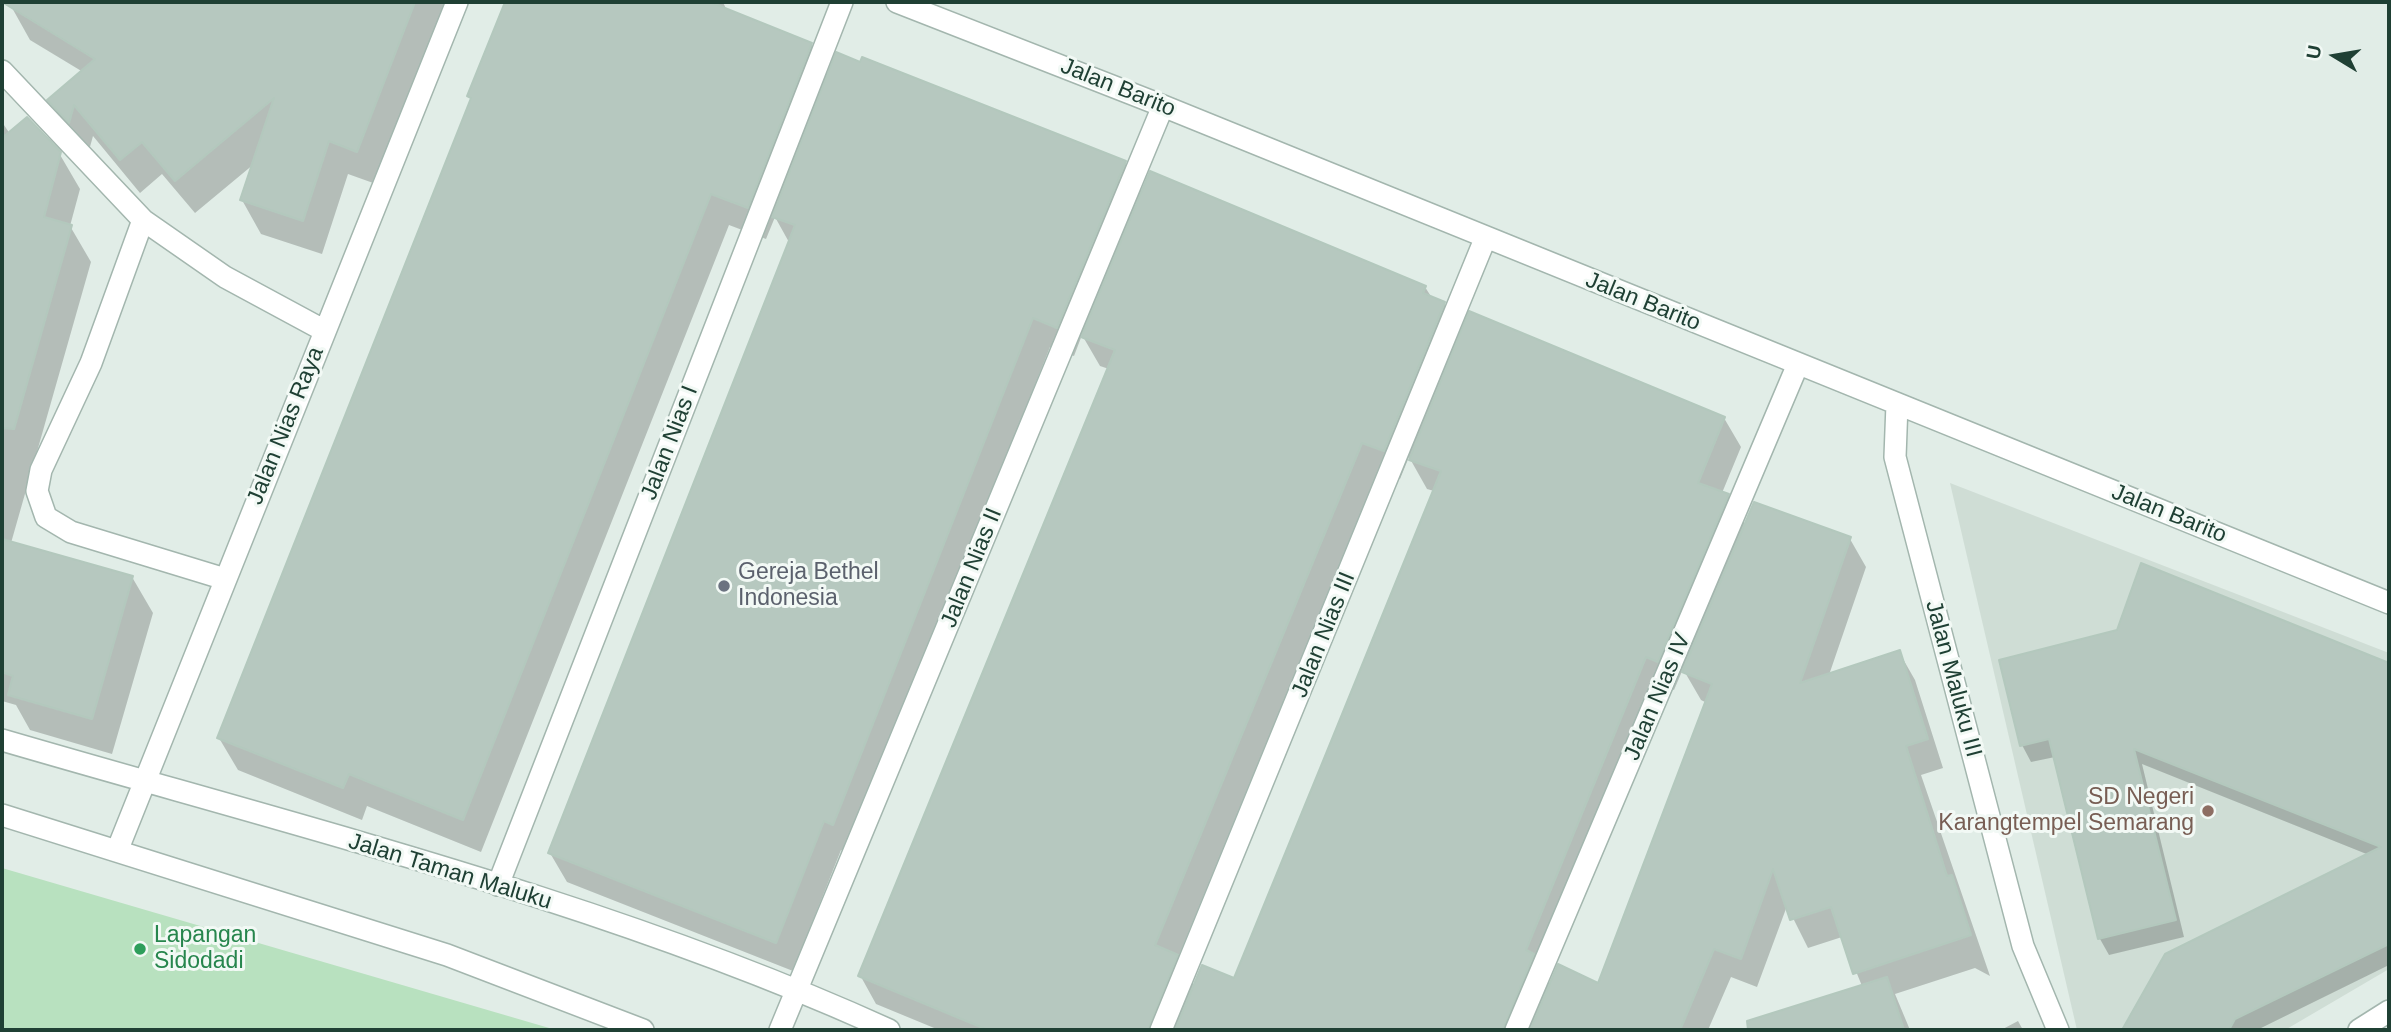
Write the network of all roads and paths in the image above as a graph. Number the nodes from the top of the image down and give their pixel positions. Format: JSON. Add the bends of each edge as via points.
{"nodes":[{"id":1,"x":457,"y":2,"type":"edge"},
{"id":2,"x":842,"y":2,"type":"edge"},
{"id":3,"x":897,"y":2,"type":"edge"},
{"id":4,"x":2,"y":71,"type":"edge"},
{"id":5,"x":1163,"y":106,"type":"junction"},
{"id":6,"x":144,"y":220,"type":"junction"},
{"id":7,"x":1485,"y":239,"type":"junction"},
{"id":8,"x":325,"y":331,"type":"junction"},
{"id":9,"x":1798,"y":364,"type":"junction"},
{"id":10,"x":1897,"y":404,"type":"junction"},
{"id":11,"x":225,"y":579,"type":"junction"},
{"id":12,"x":2389,"y":603,"type":"edge"},
{"id":13,"x":2,"y":740,"type":"edge"},
{"id":14,"x":143,"y":781,"type":"junction"},
{"id":15,"x":2,"y":815,"type":"edge"},
{"id":16,"x":117,"y":851,"type":"junction"},
{"id":17,"x":498,"y":885,"type":"junction"},
{"id":18,"x":797,"y":989,"type":"junction"},
{"id":19,"x":2389,"y":1011,"type":"edge"},
{"id":20,"x":643,"y":1030,"type":"edge"},
{"id":21,"x":780,"y":1030,"type":"edge"},
{"id":22,"x":888,"y":1030,"type":"edge"},
{"id":23,"x":1161,"y":1030,"type":"edge"},
{"id":24,"x":1516,"y":1030,"type":"edge"},
{"id":25,"x":2058,"y":1030,"type":"edge"},
{"id":26,"x":2359,"y":1030,"type":"edge"}],
"edges":[{"from":1,"to":8,"type":"street","name":"Jalan Nias Raya"},
{"from":2,"to":17,"type":"street","name":"Jalan Nias I"},
{"from":3,"to":5,"type":"street","name":"Jalan Barito"},
{"from":4,"to":6,"type":"street"},
{"from":5,"to":7,"type":"street","name":"Jalan Barito"},
{"from":5,"to":18,"type":"street","name":"Jalan Nias II"},
{"from":6,"to":8,"type":"street","via":[[225,276]]},
{"from":6,"to":11,"type":"street","via":[[91,363],[41,470],[37,491],[46,517],[71,532]]},
{"from":7,"to":9,"type":"street","name":"Jalan Barito"},
{"from":7,"to":23,"type":"street","name":"Jalan Nias III"},
{"from":8,"to":11,"type":"street","name":"Jalan Nias Raya"},
{"from":9,"to":10,"type":"street","name":"Jalan Barito"},
{"from":9,"to":24,"type":"street","name":"Jalan Nias IV"},
{"from":10,"to":12,"type":"street","name":"Jalan Barito"},
{"from":10,"to":25,"type":"street","name":"Jalan Maluku III","via":[[1895,457],[2024,946]]},
{"from":11,"to":14,"type":"street","name":"Jalan Nias Raya"},
{"from":13,"to":14,"type":"street","name":"Jalan Taman Maluku"},
{"from":14,"to":16,"type":"street","name":"Jalan Nias Raya"},
{"from":14,"to":17,"type":"street","name":"Jalan Taman Maluku"},
{"from":15,"to":16,"type":"street"},
{"from":16,"to":20,"type":"street","via":[[447,955]]},
{"from":17,"to":18,"type":"street","name":"Jalan Taman Maluku"},
{"from":18,"to":21,"type":"street","name":"Jalan Nias II"},
{"from":18,"to":22,"type":"street","name":"Jalan Taman Maluku"},
{"from":19,"to":26,"type":"street"}]}
